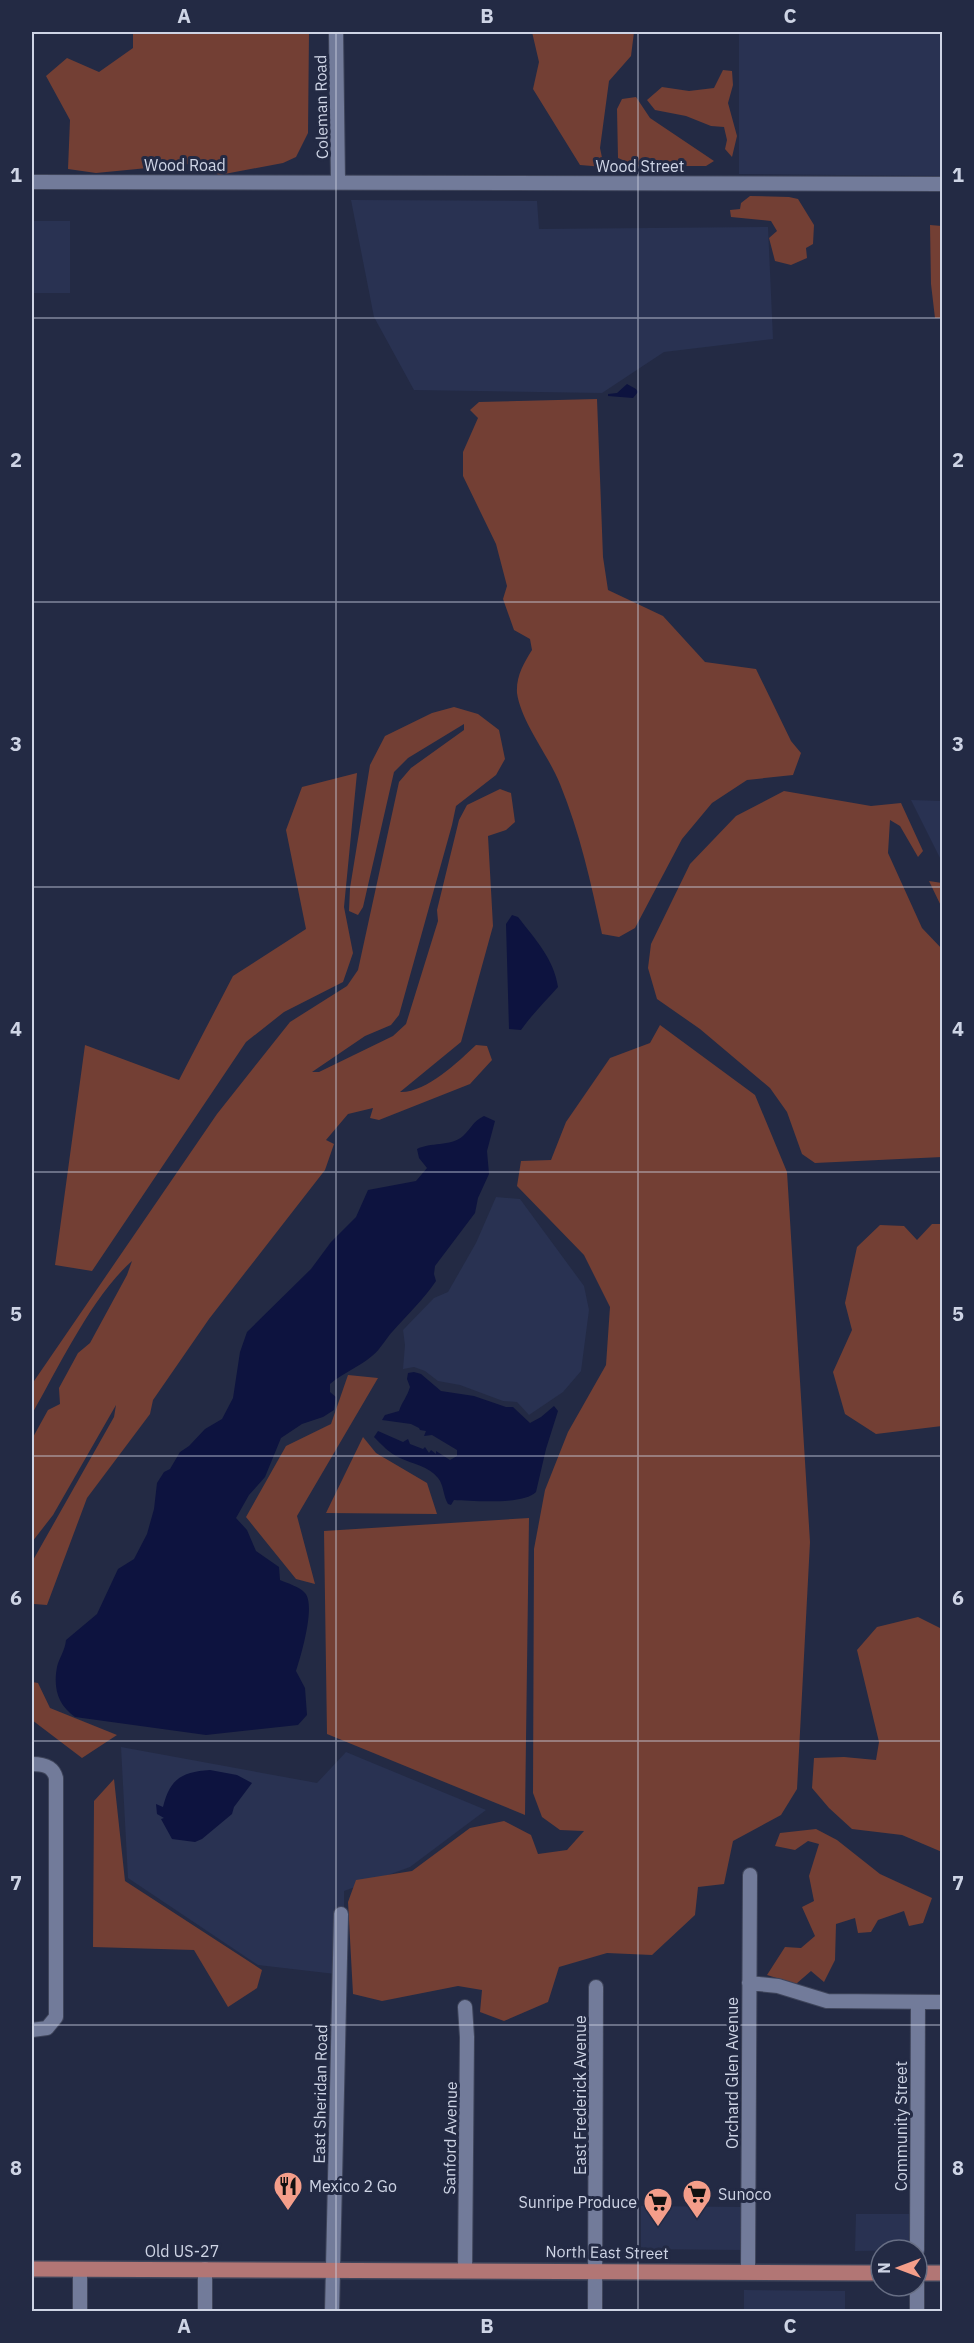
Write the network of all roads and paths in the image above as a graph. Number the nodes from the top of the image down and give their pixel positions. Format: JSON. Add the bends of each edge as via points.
{"nodes":[{"id":1,"x":336,"y":32,"type":"edge"},
{"id":2,"x":338,"y":181,"type":"junction"},
{"id":3,"x":32,"y":182,"type":"edge"},
{"id":4,"x":942,"y":184,"type":"edge"},
{"id":5,"x":32,"y":1764,"type":"edge"},
{"id":6,"x":750,"y":1875,"type":"dead end"},
{"id":7,"x":341,"y":1914,"type":"dead end"},
{"id":8,"x":749,"y":1983,"type":"junction"},
{"id":9,"x":596,"y":1987,"type":"dead end"},
{"id":10,"x":918,"y":2002,"type":"junction"},
{"id":11,"x":942,"y":2002,"type":"edge"},
{"id":12,"x":465,"y":2007,"type":"dead end"},
{"id":13,"x":32,"y":2030,"type":"edge"},
{"id":14,"x":917,"y":2238,"type":"edge"},
{"id":15,"x":80,"y":2268,"type":"junction"},
{"id":16,"x":32,"y":2269,"type":"edge"},
{"id":17,"x":205,"y":2269,"type":"junction"},
{"id":18,"x":465,"y":2269,"type":"junction"},
{"id":19,"x":332,"y":2270,"type":"junction"},
{"id":20,"x":595,"y":2270,"type":"junction"},
{"id":21,"x":748,"y":2271,"type":"junction"},
{"id":22,"x":869,"y":2272,"type":"edge"},
{"id":23,"x":80,"y":2312,"type":"edge"},
{"id":24,"x":204,"y":2312,"type":"edge"},
{"id":25,"x":332,"y":2312,"type":"edge"},
{"id":26,"x":595,"y":2312,"type":"edge"}],
"edges":[{"from":1,"to":2,"type":"street","name":"Coleman Road"},
{"from":2,"to":3,"type":"street","name":"Wood Road"},
{"from":2,"to":4,"type":"street","name":"Wood Street"},
{"from":5,"to":13,"type":"street","via":[[51,1769],[56,1778],[56,2017],[46,2028]]},
{"from":6,"to":8,"type":"street","name":"Orchard Glen Avenue"},
{"from":7,"to":19,"type":"street","name":"East Sheridan Road"},
{"from":8,"to":10,"type":"street","via":[[777,1986],[827,2001]]},
{"from":8,"to":21,"type":"street","name":"Orchard Glen Avenue"},
{"from":9,"to":20,"type":"street","name":"East Frederick Avenue"},
{"from":10,"to":11,"type":"street"},
{"from":10,"to":14,"type":"street","name":"Community Street"},
{"from":12,"to":18,"type":"street","name":"Sanford Avenue"},
{"from":15,"to":16,"type":"main road","name":"Old US-27"},
{"from":15,"to":17,"type":"main road","name":"Old US-27"},
{"from":15,"to":23,"type":"street"},
{"from":17,"to":19,"type":"main road","name":"Old US-27"},
{"from":17,"to":24,"type":"street"},
{"from":18,"to":19,"type":"main road","name":"North East Street"},
{"from":18,"to":20,"type":"main road","name":"North East Street"},
{"from":19,"to":25,"type":"street","name":"East Sheridan Road"},
{"from":20,"to":21,"type":"main road","name":"North East Street"},
{"from":20,"to":26,"type":"street","name":"East Frederick Avenue"},
{"from":21,"to":22,"type":"main road","name":"North East Street"}]}
